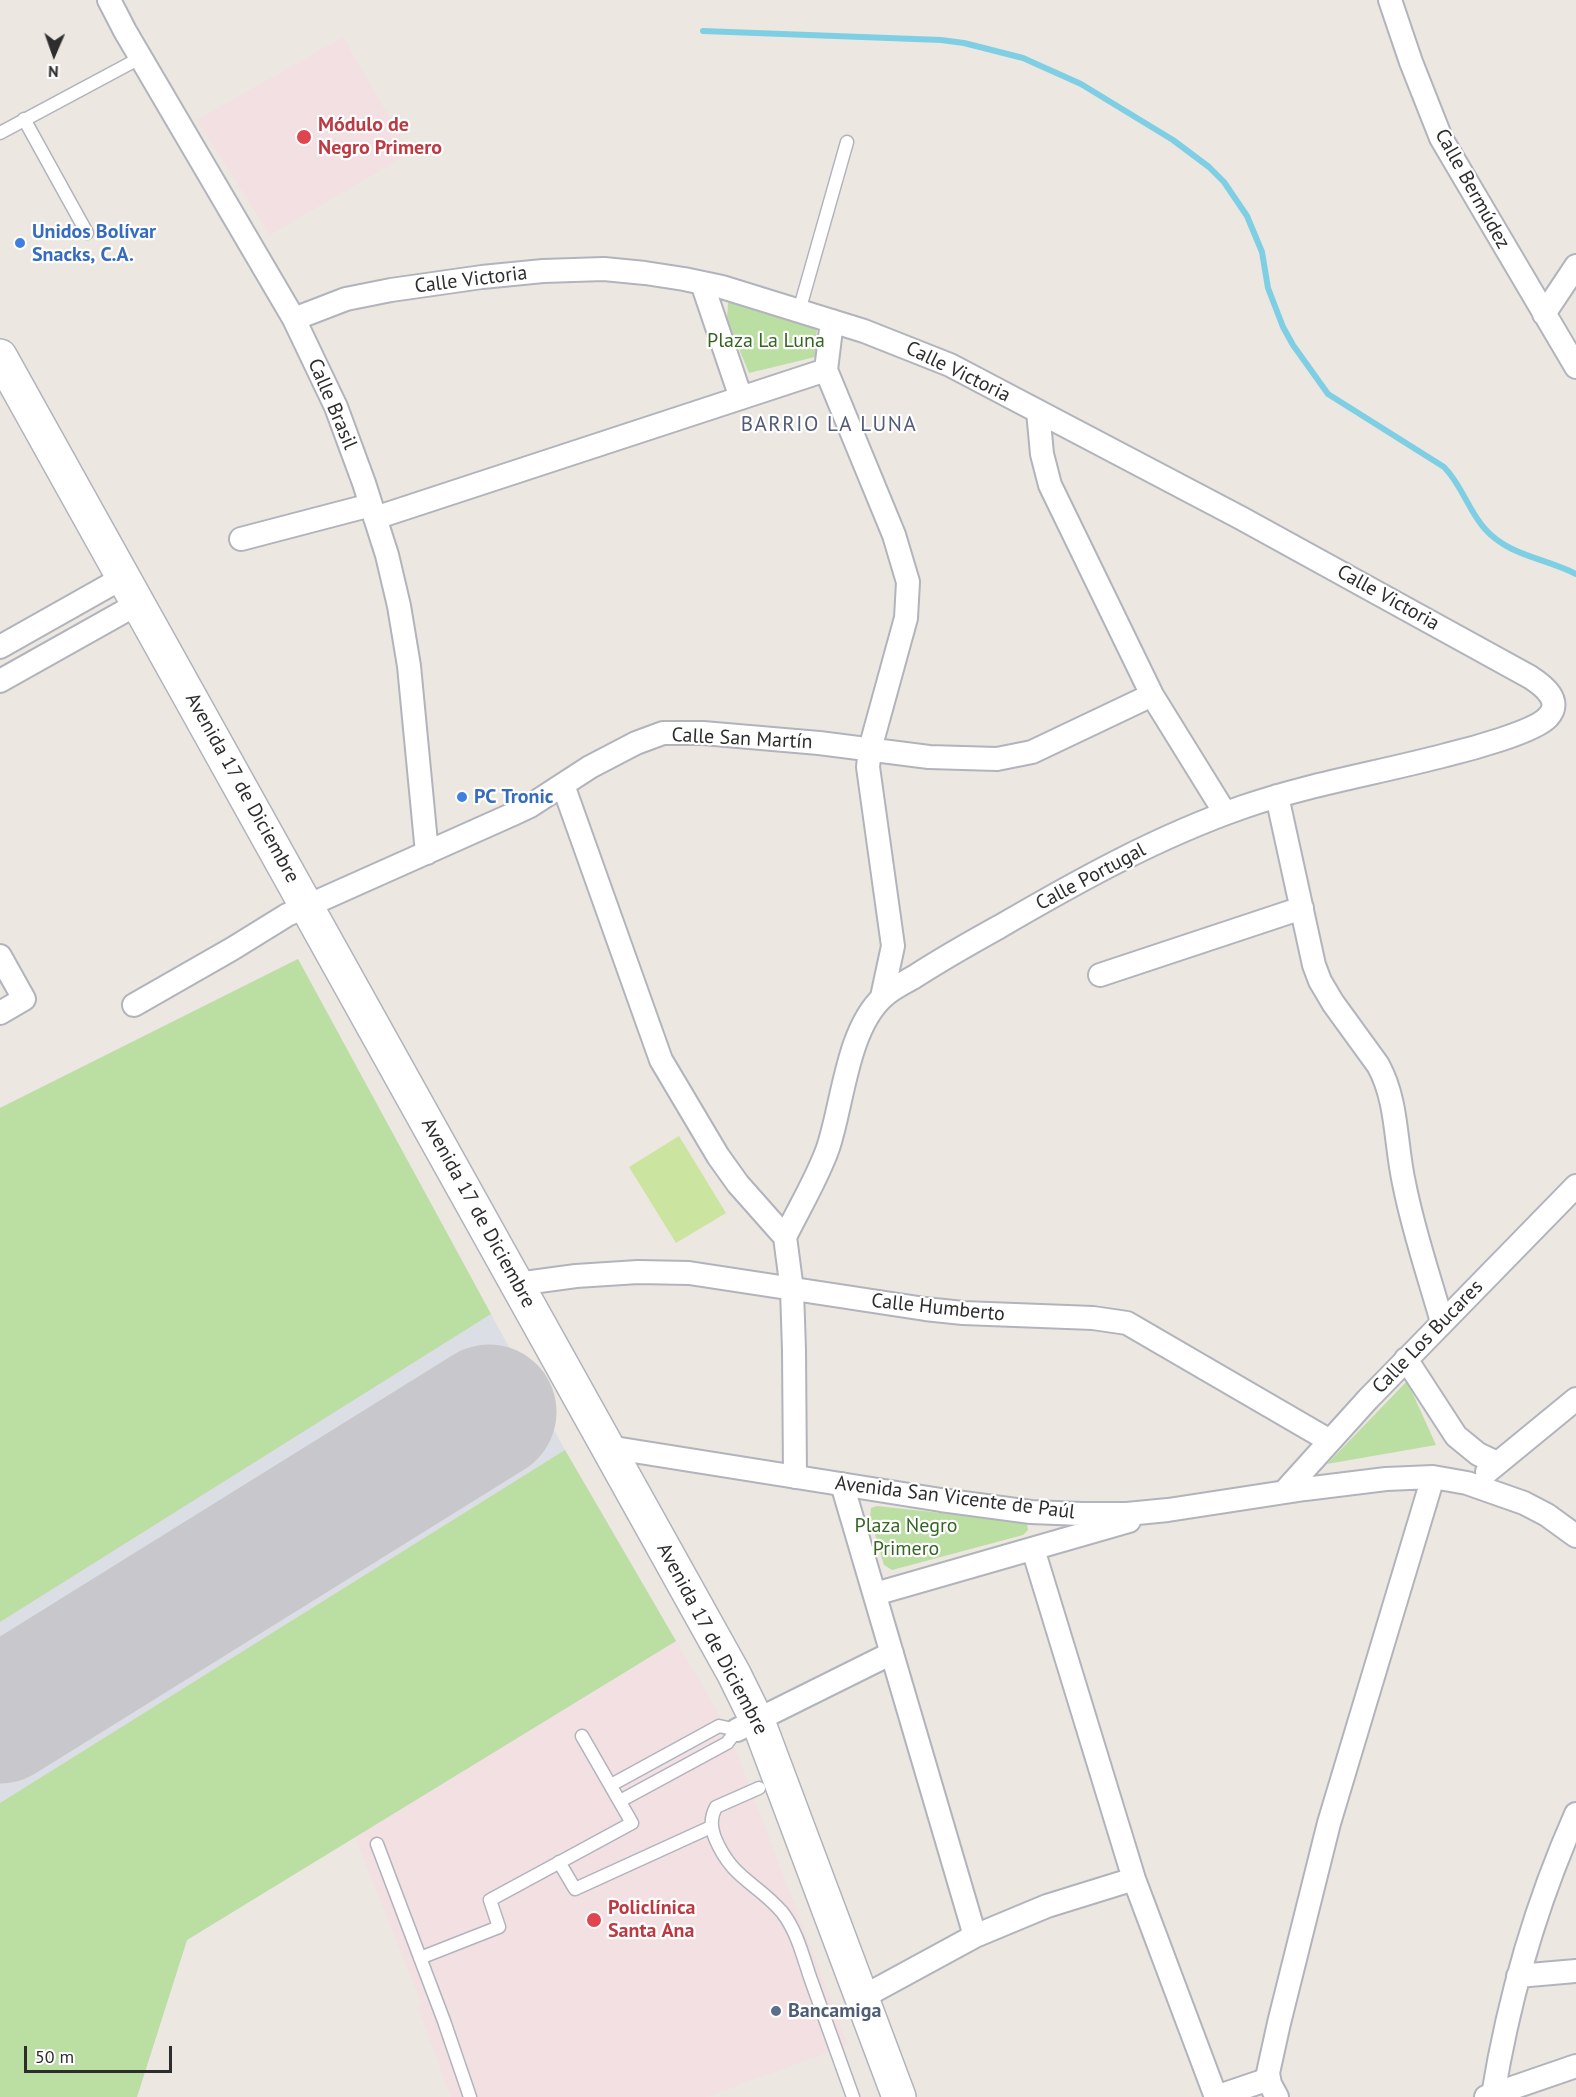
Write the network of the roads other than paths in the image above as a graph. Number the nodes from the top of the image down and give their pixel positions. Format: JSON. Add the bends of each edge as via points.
{"nodes":[{"id":1,"x":109,"y":0,"type":"edge"},
{"id":2,"x":1390,"y":0,"type":"edge"},
{"id":3,"x":140,"y":58,"type":"junction"},
{"id":4,"x":24,"y":119,"type":"junction"},
{"id":5,"x":0,"y":132,"type":"edge"},
{"id":6,"x":847,"y":142,"type":"dead end"},
{"id":7,"x":87,"y":233,"type":"dead end"},
{"id":8,"x":1576,"y":266,"type":"edge"},
{"id":9,"x":702,"y":283,"type":"junction"},
{"id":10,"x":799,"y":311,"type":"junction"},
{"id":11,"x":1544,"y":314,"type":"junction"},
{"id":12,"x":294,"y":319,"type":"junction"},
{"id":13,"x":832,"y":321,"type":"junction"},
{"id":14,"x":0,"y":356,"type":"edge"},
{"id":15,"x":1576,"y":367,"type":"edge"},
{"id":16,"x":826,"y":370,"type":"junction"},
{"id":17,"x":741,"y":398,"type":"junction"},
{"id":18,"x":0,"y":401,"type":"edge"},
{"id":19,"x":1038,"y":411,"type":"junction"},
{"id":20,"x":373,"y":511,"type":"junction"},
{"id":21,"x":242,"y":539,"type":"dead end"},
{"id":22,"x":122,"y":596,"type":"junction"},
{"id":23,"x":0,"y":647,"type":"edge"},
{"id":24,"x":0,"y":681,"type":"edge"},
{"id":25,"x":1152,"y":695,"type":"junction"},
{"id":26,"x":1554,"y":704,"type":"joint"},
{"id":27,"x":870,"y":749,"type":"junction"},
{"id":28,"x":562,"y":785,"type":"junction"},
{"id":29,"x":1277,"y":796,"type":"junction"},
{"id":30,"x":1224,"y":813,"type":"junction"},
{"id":31,"x":427,"y":853,"type":"junction"},
{"id":32,"x":1302,"y":908,"type":"junction"},
{"id":33,"x":297,"y":910,"type":"junction"},
{"id":34,"x":0,"y":956,"type":"edge"},
{"id":35,"x":1100,"y":975,"type":"dead end"},
{"id":36,"x":882,"y":997,"type":"junction"},
{"id":37,"x":134,"y":1005,"type":"dead end"},
{"id":38,"x":0,"y":1013,"type":"edge"},
{"id":39,"x":1576,"y":1186,"type":"edge"},
{"id":40,"x":785,"y":1237,"type":"junction"},
{"id":41,"x":518,"y":1284,"type":"junction"},
{"id":42,"x":792,"y":1290,"type":"junction"},
{"id":43,"x":1442,"y":1322,"type":"junction"},
{"id":44,"x":1406,"y":1359,"type":"junction"},
{"id":45,"x":1576,"y":1399,"type":"edge"},
{"id":46,"x":1330,"y":1441,"type":"junction"},
{"id":47,"x":608,"y":1447,"type":"junction"},
{"id":48,"x":1497,"y":1464,"type":"junction"},
{"id":49,"x":795,"y":1477,"type":"junction"},
{"id":50,"x":1433,"y":1477,"type":"junction"},
{"id":51,"x":842,"y":1484,"type":"junction"},
{"id":52,"x":1472,"y":1484,"type":"junction"},
{"id":53,"x":1284,"y":1492,"type":"junction"},
{"id":54,"x":1168,"y":1510,"type":"junction"},
{"id":55,"x":1576,"y":1536,"type":"edge"},
{"id":56,"x":1033,"y":1549,"type":"junction"},
{"id":57,"x":875,"y":1594,"type":"junction"},
{"id":58,"x":892,"y":1653,"type":"junction"},
{"id":59,"x":747,"y":1726,"type":"junction"},
{"id":60,"x":582,"y":1736,"type":"dead end"},
{"id":61,"x":610,"y":1785,"type":"junction"},
{"id":62,"x":759,"y":1788,"type":"junction"},
{"id":63,"x":620,"y":1801,"type":"junction"},
{"id":64,"x":1576,"y":1814,"type":"edge"},
{"id":65,"x":711,"y":1827,"type":"junction"},
{"id":66,"x":378,"y":1844,"type":"dead end"},
{"id":67,"x":560,"y":1862,"type":"junction"},
{"id":68,"x":1134,"y":1879,"type":"junction"},
{"id":69,"x":975,"y":1936,"type":"junction"},
{"id":70,"x":420,"y":1958,"type":"junction"},
{"id":71,"x":1576,"y":1971,"type":"edge"},
{"id":72,"x":1518,"y":1976,"type":"junction"},
{"id":73,"x":861,"y":1998,"type":"junction"},
{"id":74,"x":1576,"y":2067,"type":"edge"},
{"id":75,"x":1273,"y":2088,"type":"edge"},
{"id":76,"x":1489,"y":2096,"type":"edge"},
{"id":77,"x":470,"y":2097,"type":"edge"},
{"id":78,"x":853,"y":2097,"type":"edge"},
{"id":79,"x":875,"y":2097,"type":"edge"},
{"id":80,"x":899,"y":2097,"type":"edge"},
{"id":81,"x":1216,"y":2097,"type":"edge"}],
"edges":[{"from":1,"to":3,"type":"street","name":"Calle Brasil"},
{"from":2,"to":11,"type":"street","name":"Calle Bermúdez","via":[[1441,138]]},
{"from":3,"to":4,"type":"lane"},
{"from":3,"to":12,"type":"street","name":"Calle Brasil"},
{"from":4,"to":5,"type":"lane"},
{"from":4,"to":7,"type":"lane"},
{"from":6,"to":10,"type":"lane"},
{"from":8,"to":11,"type":"street"},
{"from":9,"to":10,"type":"street","name":"Calle Victoria"},
{"from":9,"to":12,"type":"street","name":"Calle Victoria","via":[[604,269],[523,273],[346,299]]},
{"from":9,"to":17,"type":"street"},
{"from":10,"to":13,"type":"street","name":"Calle Victoria"},
{"from":11,"to":15,"type":"street","name":"Calle Bermúdez"},
{"from":12,"to":20,"type":"street","name":"Calle Brasil","via":[[336,407]]},
{"from":13,"to":16,"type":"street"},
{"from":13,"to":19,"type":"street","name":"Calle Victoria","via":[[950,365]]},
{"from":14,"to":22,"type":"street","name":"Avenida 17 de Diciembre"},
{"from":16,"to":17,"type":"street"},
{"from":16,"to":27,"type":"street","via":[[894,535],[908,582],[906,618]]},
{"from":17,"to":20,"type":"street"},
{"from":18,"to":22,"type":"street","name":"Avenida 17 de Diciembre"},
{"from":19,"to":25,"type":"street","via":[[1046,473]]},
{"from":19,"to":26,"type":"street","name":"Calle Victoria","via":[[1530,676],[1547,689]]},
{"from":20,"to":21,"type":"street"},
{"from":20,"to":31,"type":"street","name":"Calle Brasil","via":[[405,635]]},
{"from":22,"to":23,"type":"street"},
{"from":22,"to":24,"type":"street"},
{"from":22,"to":33,"type":"street","name":"Avenida 17 de Diciembre"},
{"from":25,"to":27,"type":"street","name":"Calle San Martín","via":[[1015,757],[929,757]]},
{"from":25,"to":30,"type":"street"},
{"from":26,"to":29,"type":"street","name":"Calle Portugal","via":[[1546,720],[1522,731],[1437,758]]},
{"from":27,"to":28,"type":"street","name":"Calle San Martín","via":[[674,732],[636,743]]},
{"from":27,"to":36,"type":"street","via":[[867,767],[893,946]]},
{"from":28,"to":31,"type":"street","name":"Calle San Martín","via":[[512,815]]},
{"from":28,"to":40,"type":"street","via":[[661,1060],[718,1156]]},
{"from":29,"to":30,"type":"street","name":"Calle Portugal"},
{"from":29,"to":32,"type":"street"},
{"from":30,"to":36,"type":"street","name":"Calle Portugal","via":[[1091,873]]},
{"from":31,"to":33,"type":"street","name":"Calle San Martín"},
{"from":32,"to":35,"type":"street"},
{"from":32,"to":43,"type":"street","via":[[1320,981],[1386,1080],[1403,1181]]},
{"from":33,"to":37,"type":"street","name":"Calle San Martín"},
{"from":33,"to":41,"type":"street","name":"Avenida 17 de Diciembre"},
{"from":33,"to":59,"type":"street","name":"Avenida 17 de Diciembre","via":[[714,1684]]},
{"from":34,"to":38,"type":"street","via":[[24,999]]},
{"from":36,"to":40,"type":"street","name":"Calle Portugal","via":[[857,1036],[828,1148]]},
{"from":39,"to":43,"type":"street","name":"Calle Los Bucares"},
{"from":40,"to":42,"type":"street"},
{"from":41,"to":42,"type":"street","name":"Calle Humberto","via":[[638,1272],[689,1273]]},
{"from":41,"to":47,"type":"street","name":"Avenida 17 de Diciembre"},
{"from":42,"to":46,"type":"street","name":"Calle Humberto","via":[[963,1313],[1127,1323]]},
{"from":42,"to":49,"type":"street"},
{"from":43,"to":44,"type":"street","name":"Calle Los Bucares"},
{"from":44,"to":46,"type":"street","name":"Calle Los Bucares"},
{"from":44,"to":48,"type":"street","via":[[1456,1436]]},
{"from":45,"to":48,"type":"street"},
{"from":46,"to":53,"type":"street","name":"Calle Los Bucares"},
{"from":47,"to":49,"type":"street","name":"Avenida San Vicente de Paúl"},
{"from":47,"to":59,"type":"street","name":"Avenida 17 de Diciembre","via":[[734,1674]]},
{"from":48,"to":52,"type":"street"},
{"from":49,"to":51,"type":"street","name":"Avenida San Vicente de Paúl"},
{"from":50,"to":52,"type":"street","name":"Avenida San Vicente de Paúl"},
{"from":50,"to":53,"type":"street","name":"Avenida San Vicente de Paúl"},
{"from":50,"to":75,"type":"street","via":[[1329,1823],[1268,2066]]},
{"from":51,"to":54,"type":"street","name":"Avenida San Vicente de Paúl","via":[[1031,1512],[1116,1514]]},
{"from":51,"to":57,"type":"street"},
{"from":52,"to":55,"type":"street","name":"Avenida San Vicente de Paúl","via":[[1524,1503]]},
{"from":53,"to":54,"type":"street","name":"Avenida San Vicente de Paúl"},
{"from":54,"to":56,"type":"street"},
{"from":56,"to":57,"type":"street"},
{"from":56,"to":68,"type":"street"},
{"from":57,"to":58,"type":"street"},
{"from":58,"to":59,"type":"street"},
{"from":58,"to":69,"type":"street"},
{"from":59,"to":61,"type":"lane","via":[[719,1726]]},
{"from":59,"to":62,"type":"street","name":"Avenida 17 de Diciembre"},
{"from":59,"to":63,"type":"lane","via":[[727,1743]]},
{"from":59,"to":73,"type":"street","name":"Avenida 17 de Diciembre"},
{"from":60,"to":61,"type":"lane"},
{"from":61,"to":63,"type":"lane"},
{"from":62,"to":65,"type":"lane","via":[[716,1807]]},
{"from":62,"to":79,"type":"street","name":"Avenida 17 de Diciembre"},
{"from":63,"to":67,"type":"lane","via":[[632,1823]]},
{"from":64,"to":72,"type":"street","via":[[1542,1896]]},
{"from":65,"to":67,"type":"lane","via":[[575,1889]]},
{"from":65,"to":78,"type":"lane","via":[[728,1864],[792,1926]]},
{"from":66,"to":70,"type":"lane"},
{"from":67,"to":70,"type":"lane","via":[[490,1900],[499,1927]]},
{"from":68,"to":69,"type":"street","via":[[1047,1906]]},
{"from":68,"to":81,"type":"street"},
{"from":69,"to":73,"type":"street"},
{"from":70,"to":77,"type":"lane"},
{"from":71,"to":72,"type":"street"},
{"from":72,"to":76,"type":"street"},
{"from":73,"to":80,"type":"street","name":"Avenida 17 de Diciembre"},
{"from":74,"to":76,"type":"street"},
{"from":75,"to":81,"type":"street"}]}
